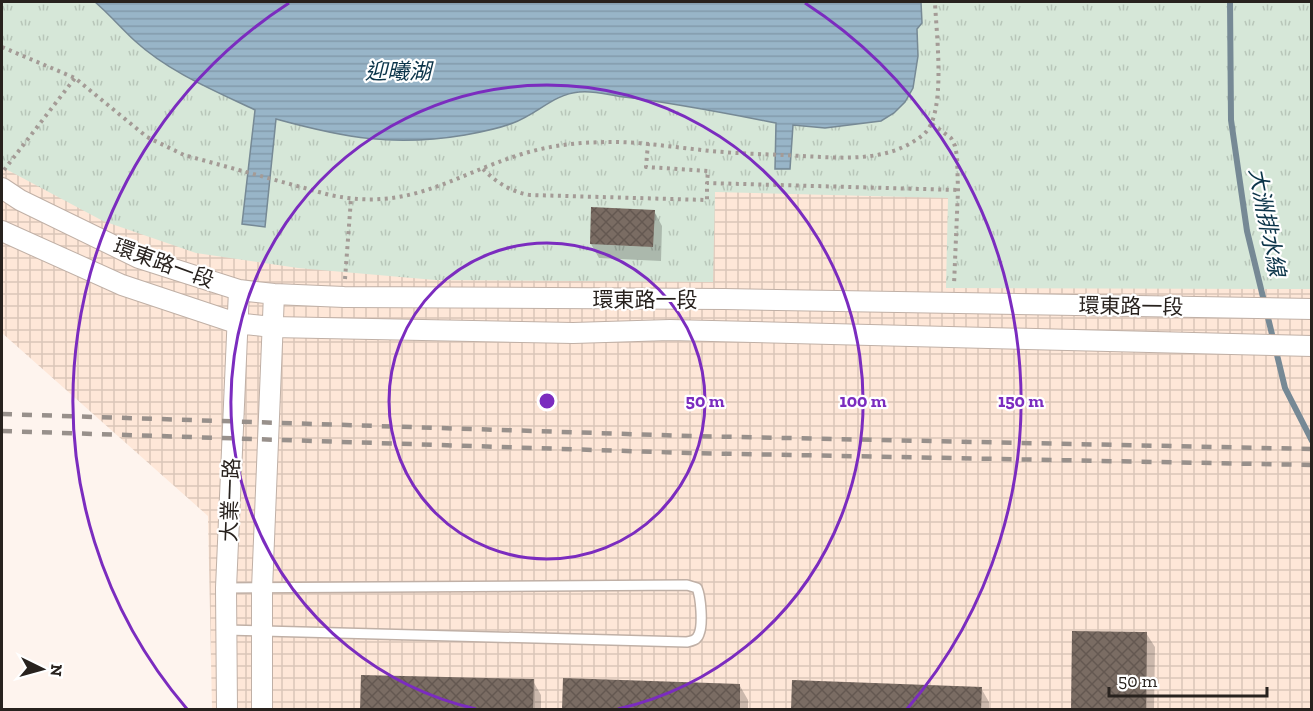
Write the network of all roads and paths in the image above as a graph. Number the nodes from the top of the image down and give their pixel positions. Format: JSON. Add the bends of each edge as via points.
{"nodes":[{"id":1,"x":935,"y":2,"type":"edge"},
{"id":2,"x":2,"y":47,"type":"edge"},
{"id":3,"x":75,"y":78,"type":"junction"},
{"id":4,"x":932,"y":124,"type":"junction"},
{"id":5,"x":648,"y":144,"type":"junction"},
{"id":6,"x":482,"y":168,"type":"junction"},
{"id":7,"x":2,"y":174,"type":"edge"},
{"id":8,"x":707,"y":183,"type":"junction"},
{"id":9,"x":2,"y":188,"type":"edge"},
{"id":10,"x":958,"y":190,"type":"junction"},
{"id":11,"x":351,"y":199,"type":"junction"},
{"id":12,"x":2,"y":231,"type":"edge"},
{"id":13,"x":239,"y":290,"type":"junction"},
{"id":14,"x":274,"y":294,"type":"junction"},
{"id":15,"x":344,"y":297,"type":"junction"},
{"id":16,"x":860,"y":302,"type":"junction"},
{"id":17,"x":954,"y":304,"type":"junction"},
{"id":18,"x":1311,"y":309,"type":"edge"},
{"id":19,"x":236,"y":323,"type":"junction"},
{"id":20,"x":272,"y":327,"type":"junction"},
{"id":21,"x":859,"y":334,"type":"junction"},
{"id":22,"x":1311,"y":346,"type":"edge"},
{"id":23,"x":226,"y":588,"type":"junction"},
{"id":24,"x":262,"y":589,"type":"junction"},
{"id":25,"x":225,"y":630,"type":"junction"},
{"id":26,"x":261,"y":630,"type":"junction"},
{"id":27,"x":226,"y":710,"type":"edge"},
{"id":28,"x":262,"y":710,"type":"edge"}],
"edges":[{"from":1,"to":4,"type":"path","via":[[938,99]]},
{"from":2,"to":3,"type":"path"},
{"from":3,"to":7,"type":"path"},
{"from":3,"to":11,"type":"path","via":[[147,137],[184,155]]},
{"from":4,"to":5,"type":"path","via":[[913,141],[886,154],[856,158]]},
{"from":4,"to":10,"type":"path","via":[[951,138],[955,146]]},
{"from":5,"to":6,"type":"path","via":[[569,144]]},
{"from":5,"to":8,"type":"path","via":[[646,167],[708,171]]},
{"from":6,"to":8,"type":"path","via":[[503,185],[530,195],[707,200]]},
{"from":6,"to":11,"type":"path","via":[[443,186],[410,195]]},
{"from":8,"to":10,"type":"path"},
{"from":9,"to":13,"type":"street","name":"環東路一段","via":[[139,258]]},
{"from":10,"to":17,"type":"path"},
{"from":11,"to":15,"type":"path"},
{"from":12,"to":19,"type":"street","name":"環東路一段","via":[[122,285]]},
{"from":13,"to":14,"type":"street","name":"環東路一段"},
{"from":13,"to":19,"type":"street","name":"大業一路"},
{"from":14,"to":15,"type":"street","name":"環東路一段"},
{"from":14,"to":20,"type":"street","name":"大業一路"},
{"from":15,"to":16,"type":"street","name":"環東路一段"},
{"from":16,"to":17,"type":"street","name":"環東路一段"},
{"from":16,"to":21,"type":"street"},
{"from":17,"to":18,"type":"street","name":"環東路一段"},
{"from":19,"to":20,"type":"street","name":"環東路一段"},
{"from":19,"to":23,"type":"street","name":"大業一路"},
{"from":20,"to":21,"type":"street","name":"環東路一段"},
{"from":20,"to":24,"type":"street","name":"大業一路"},
{"from":21,"to":22,"type":"street","name":"環東路一段"},
{"from":23,"to":24,"type":"lane"},
{"from":23,"to":25,"type":"street","name":"大業一路"},
{"from":24,"to":26,"type":"street","name":"大業一路"},
{"from":24,"to":26,"type":"lane","via":[[687,585],[697,588],[701,597],[700,634],[687,642]]},
{"from":25,"to":26,"type":"lane"},
{"from":25,"to":27,"type":"street","name":"大業一路"},
{"from":26,"to":28,"type":"street","name":"大業一路"}]}
